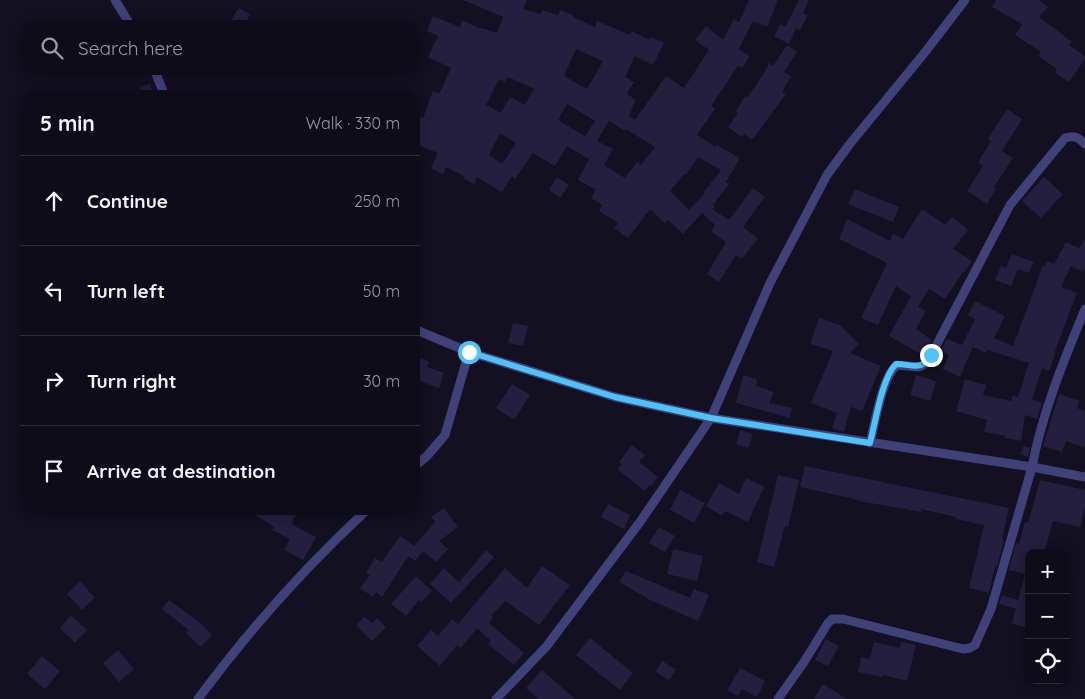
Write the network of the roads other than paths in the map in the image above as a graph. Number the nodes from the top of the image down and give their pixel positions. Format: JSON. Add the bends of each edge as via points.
{"nodes":[{"id":1,"x":115,"y":0,"type":"edge"},
{"id":2,"x":965,"y":0,"type":"edge"},
{"id":3,"x":127,"y":20,"type":"edge"},
{"id":4,"x":157,"y":75,"type":"edge"},
{"id":5,"x":163,"y":90,"type":"edge"},
{"id":6,"x":1085,"y":144,"type":"edge"},
{"id":7,"x":1085,"y":309,"type":"edge"},
{"id":8,"x":420,"y":332,"type":"edge"},
{"id":9,"x":469,"y":352,"type":"junction"},
{"id":10,"x":711,"y":418,"type":"junction"},
{"id":11,"x":870,"y":443,"type":"junction"},
{"id":12,"x":420,"y":462,"type":"edge"},
{"id":13,"x":1032,"y":467,"type":"junction"},
{"id":14,"x":1085,"y":477,"type":"edge"},
{"id":15,"x":362,"y":515,"type":"edge"},
{"id":16,"x":198,"y":699,"type":"edge"},
{"id":17,"x":496,"y":699,"type":"edge"},
{"id":18,"x":778,"y":699,"type":"edge"}],
"edges":[{"from":1,"to":3,"type":"street"},
{"from":2,"to":10,"type":"street","via":[[827,175],[770,284]]},
{"from":4,"to":5,"type":"street"},
{"from":6,"to":11,"type":"street","via":[[1072,136],[1065,138],[1010,205],[926,363],[919,367],[896,364],[892,368]]},
{"from":7,"to":13,"type":"street","via":[[1045,416]]},
{"from":8,"to":9,"type":"street"},
{"from":9,"to":10,"type":"street","via":[[615,397]]},
{"from":9,"to":12,"type":"street","via":[[445,435]]},
{"from":10,"to":11,"type":"street"},
{"from":10,"to":17,"type":"street","via":[[640,522],[546,647]]},
{"from":11,"to":13,"type":"street"},
{"from":13,"to":14,"type":"street"},
{"from":13,"to":18,"type":"street","via":[[991,609],[975,645],[963,650],[843,619],[832,619]]},
{"from":15,"to":16,"type":"street","via":[[274,604]]}]}
